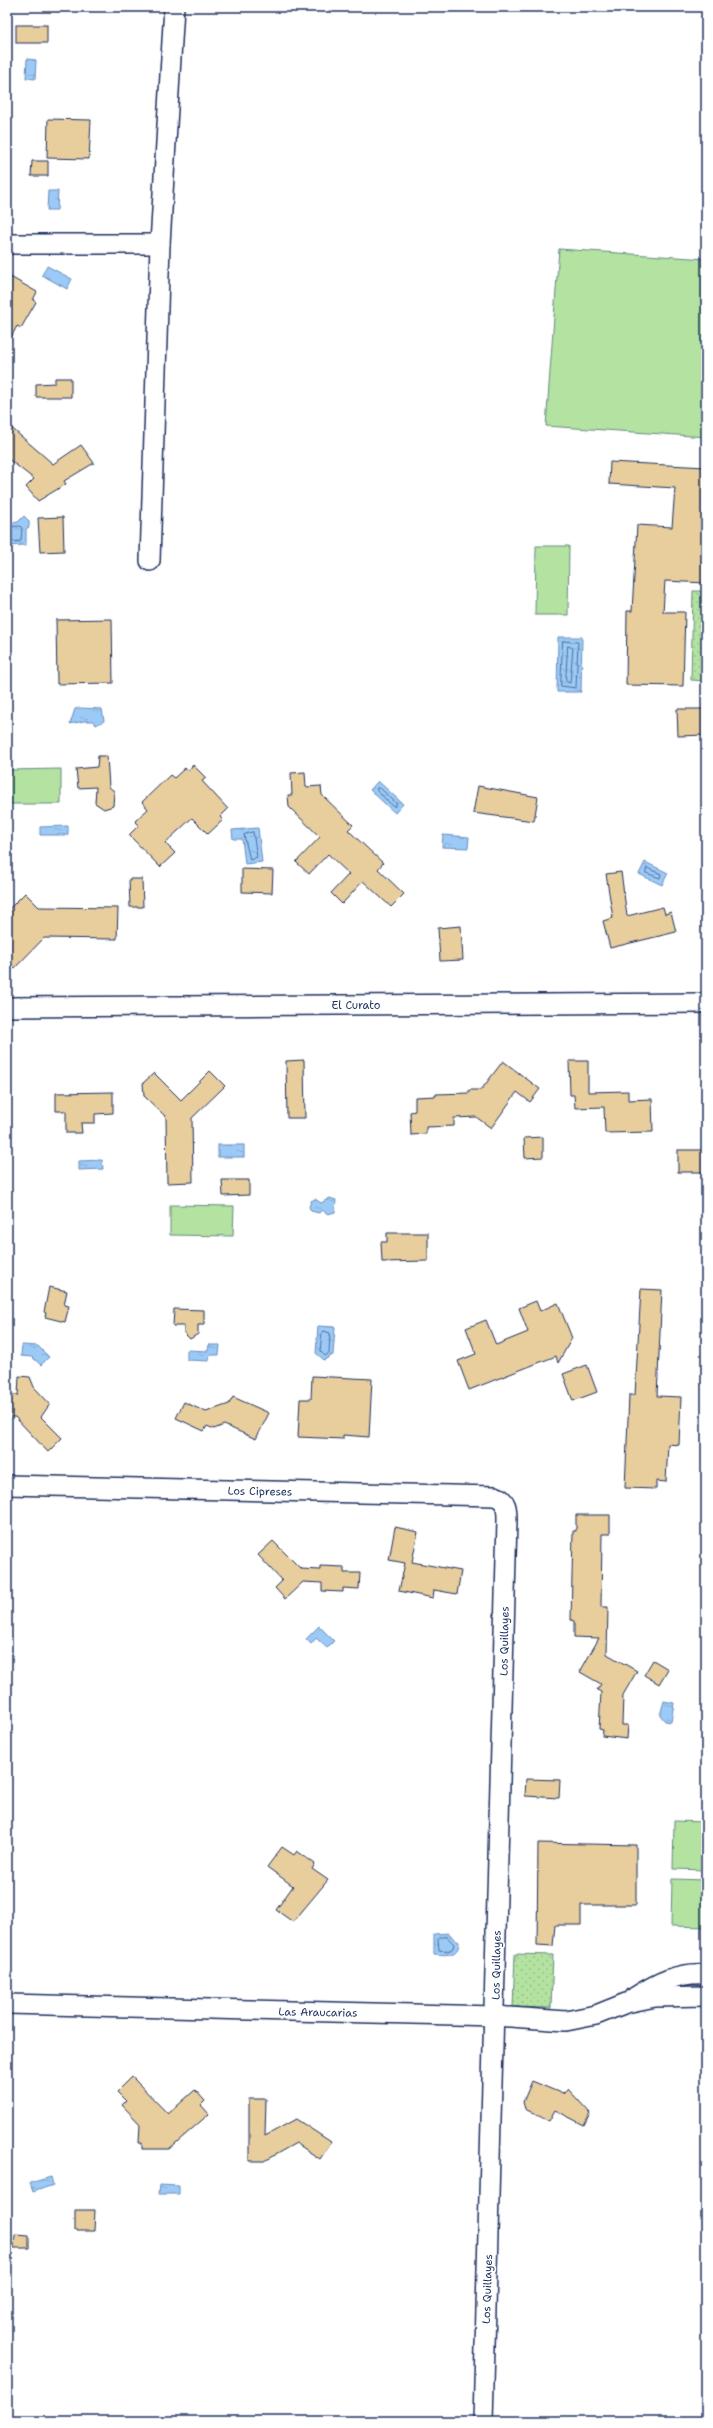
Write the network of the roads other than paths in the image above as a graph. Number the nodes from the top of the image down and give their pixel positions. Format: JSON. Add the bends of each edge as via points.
{"nodes":[{"id":1,"x":174,"y":7,"type":"edge"},
{"id":2,"x":7,"y":244,"type":"edge"},
{"id":3,"x":160,"y":244,"type":"junction"},
{"id":4,"x":150,"y":561,"type":"dead end"},
{"id":5,"x":706,"y":1003,"type":"edge"},
{"id":6,"x":7,"y":1007,"type":"edge"},
{"id":7,"x":7,"y":1485,"type":"edge"},
{"id":8,"x":507,"y":1508,"type":"joint"},
{"id":9,"x":706,"y":1974,"type":"edge"},
{"id":10,"x":706,"y":1996,"type":"edge"},
{"id":11,"x":626,"y":2003,"type":"junction"},
{"id":12,"x":7,"y":2004,"type":"edge"},
{"id":13,"x":495,"y":2016,"type":"junction"},
{"id":14,"x":483,"y":2421,"type":"edge"}],
"edges":[{"from":1,"to":3,"type":"street"},
{"from":2,"to":3,"type":"street"},
{"from":3,"to":4,"type":"street"},
{"from":5,"to":6,"type":"street","name":"El Curato"},
{"from":7,"to":8,"type":"street","name":"Los Cipreses","via":[[495,1496],[504,1502]]},
{"from":8,"to":13,"type":"street","name":"Los Quillayes"},
{"from":9,"to":11,"type":"street","name":"Las Araucarias","via":[[677,1976],[654,1985]]},
{"from":10,"to":11,"type":"street","name":"Las Araucarias","via":[[672,1995]]},
{"from":11,"to":13,"type":"street","name":"Las Araucarias","via":[[596,2015],[566,2021]]},
{"from":12,"to":13,"type":"street","name":"Las Araucarias"},
{"from":13,"to":14,"type":"street","name":"Los Quillayes"}]}
